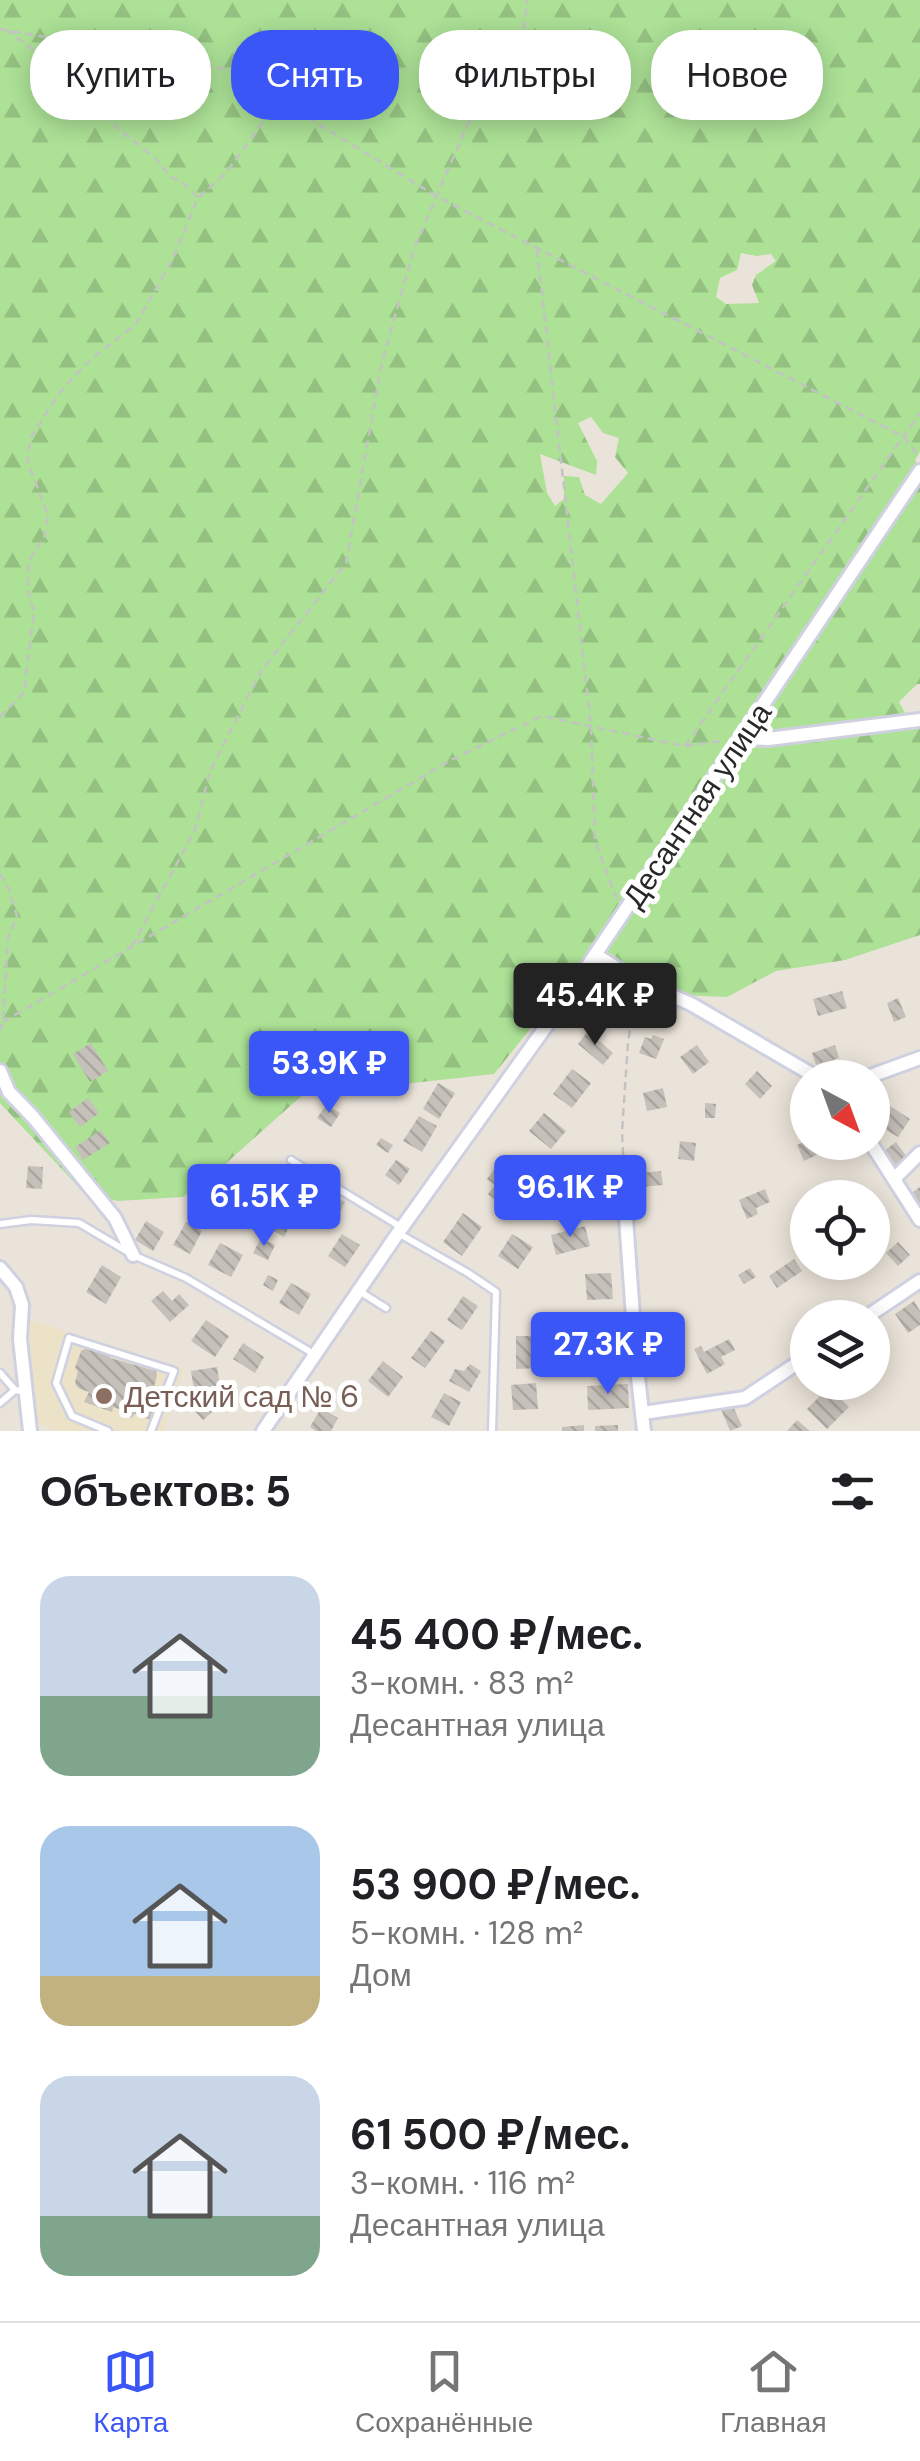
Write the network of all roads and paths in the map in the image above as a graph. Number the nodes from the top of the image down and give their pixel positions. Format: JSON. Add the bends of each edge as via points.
{"nodes":[{"id":1,"x":527,"y":0,"type":"edge"},
{"id":2,"x":0,"y":29,"type":"edge"},
{"id":3,"x":7,"y":30,"type":"junction"},
{"id":4,"x":231,"y":71,"type":"edge"},
{"id":5,"x":264,"y":120,"type":"edge"},
{"id":6,"x":311,"y":120,"type":"edge"},
{"id":7,"x":436,"y":196,"type":"junction"},
{"id":8,"x":198,"y":198,"type":"junction"},
{"id":9,"x":537,"y":248,"type":"junction"},
{"id":10,"x":920,"y":413,"type":"edge"},
{"id":11,"x":904,"y":437,"type":"junction"},
{"id":12,"x":920,"y":458,"type":"edge"},
{"id":13,"x":920,"y":471,"type":"edge"},
{"id":14,"x":0,"y":717,"type":"edge"},
{"id":15,"x":920,"y":720,"type":"edge"},
{"id":16,"x":591,"y":726,"type":"junction"},
{"id":17,"x":741,"y":738,"type":"junction"},
{"id":18,"x":685,"y":746,"type":"junction"},
{"id":19,"x":0,"y":874,"type":"edge"},
{"id":20,"x":622,"y":915,"type":"junction"},
{"id":21,"x":132,"y":946,"type":"junction"},
{"id":22,"x":596,"y":955,"type":"junction"},
{"id":23,"x":636,"y":982,"type":"junction"},
{"id":24,"x":562,"y":1004,"type":"junction"},
{"id":25,"x":633,"y":1021,"type":"junction"},
{"id":26,"x":2,"y":1022,"type":"junction"},
{"id":27,"x":0,"y":1030,"type":"edge"},
{"id":28,"x":920,"y":1058,"type":"edge"},
{"id":29,"x":790,"y":1062,"type":"edge"},
{"id":30,"x":890,"y":1069,"type":"edge"},
{"id":31,"x":0,"y":1071,"type":"edge"},
{"id":32,"x":920,"y":1153,"type":"edge"},
{"id":33,"x":290,"y":1160,"type":"dead end"},
{"id":34,"x":882,"y":1160,"type":"edge"},
{"id":35,"x":894,"y":1179,"type":"junction"},
{"id":36,"x":625,"y":1204,"type":"joint"},
{"id":37,"x":920,"y":1220,"type":"edge"},
{"id":38,"x":0,"y":1224,"type":"edge"},
{"id":39,"x":400,"y":1230,"type":"junction"},
{"id":40,"x":132,"y":1255,"type":"junction"},
{"id":41,"x":0,"y":1268,"type":"edge"},
{"id":42,"x":920,"y":1281,"type":"edge"},
{"id":43,"x":359,"y":1290,"type":"junction"},
{"id":44,"x":890,"y":1301,"type":"edge"},
{"id":45,"x":386,"y":1308,"type":"dead end"},
{"id":46,"x":315,"y":1355,"type":"junction"},
{"id":47,"x":790,"y":1368,"type":"edge"},
{"id":48,"x":0,"y":1374,"type":"edge"},
{"id":49,"x":21,"y":1392,"type":"junction"},
{"id":50,"x":0,"y":1403,"type":"edge"},
{"id":51,"x":643,"y":1412,"type":"junction"},
{"id":52,"x":30,"y":1431,"type":"edge"},
{"id":53,"x":108,"y":1431,"type":"edge"},
{"id":54,"x":151,"y":1431,"type":"edge"},
{"id":55,"x":263,"y":1431,"type":"edge"},
{"id":56,"x":492,"y":1431,"type":"edge"},
{"id":57,"x":644,"y":1431,"type":"edge"}],
"edges":[{"from":1,"to":7,"type":"path","via":[[522,50],[503,88],[468,123]]},
{"from":2,"to":3,"type":"path"},
{"from":3,"to":4,"type":"path"},
{"from":3,"to":8,"type":"path"},
{"from":5,"to":8,"type":"path","via":[[225,174]]},
{"from":6,"to":7,"type":"path"},
{"from":7,"to":9,"type":"path"},
{"from":7,"to":21,"type":"path","via":[[382,362],[346,563],[261,671],[210,771],[195,830]]},
{"from":8,"to":14,"type":"path","via":[[136,324],[90,360],[30,439],[28,462],[48,516],[44,538],[29,560],[34,612],[24,692]]},
{"from":9,"to":11,"type":"path"},
{"from":9,"to":16,"type":"path"},
{"from":10,"to":11,"type":"path"},
{"from":11,"to":12,"type":"path"},
{"from":11,"to":18,"type":"path"},
{"from":13,"to":17,"type":"street","name":"Десантная улица"},
{"from":15,"to":17,"type":"street"},
{"from":16,"to":18,"type":"path"},
{"from":16,"to":20,"type":"path","via":[[595,841]]},
{"from":16,"to":21,"type":"path","via":[[542,716],[450,760]]},
{"from":17,"to":18,"type":"path"},
{"from":17,"to":20,"type":"street","name":"Десантная улица"},
{"from":19,"to":26,"type":"path","via":[[18,916],[8,937]]},
{"from":20,"to":22,"type":"street","name":"Десантная улица"},
{"from":21,"to":26,"type":"path"},
{"from":22,"to":23,"type":"street"},
{"from":22,"to":24,"type":"street","name":"Десантная улица"},
{"from":23,"to":25,"type":"path"},
{"from":23,"to":29,"type":"street","via":[[690,1004]]},
{"from":24,"to":25,"type":"path","via":[[569,1014]]},
{"from":24,"to":39,"type":"street","name":"Десантная улица"},
{"from":25,"to":36,"type":"path","via":[[622,1132]]},
{"from":26,"to":27,"type":"path"},
{"from":28,"to":30,"type":"street"},
{"from":31,"to":40,"type":"street","via":[[9,1092],[115,1218]]},
{"from":32,"to":35,"type":"street"},
{"from":33,"to":39,"type":"lane"},
{"from":34,"to":35,"type":"street"},
{"from":35,"to":37,"type":"street"},
{"from":36,"to":51,"type":"street"},
{"from":38,"to":40,"type":"lane","via":[[80,1222]]},
{"from":39,"to":43,"type":"street","name":"Десантная улица"},
{"from":39,"to":56,"type":"lane","via":[[496,1292]]},
{"from":40,"to":46,"type":"lane","via":[[186,1278]]},
{"from":41,"to":49,"type":"street","via":[[22,1305]]},
{"from":42,"to":44,"type":"street"},
{"from":43,"to":45,"type":"lane"},
{"from":43,"to":46,"type":"street","name":"Десантная улица"},
{"from":46,"to":55,"type":"street","name":"Десантная улица"},
{"from":47,"to":51,"type":"street","via":[[746,1398]]},
{"from":48,"to":49,"type":"lane"},
{"from":49,"to":50,"type":"lane"},
{"from":49,"to":52,"type":"street"},
{"from":51,"to":57,"type":"street"},
{"from":53,"to":54,"type":"lane","via":[[72,1416],[56,1383],[69,1338],[174,1371]]}]}
